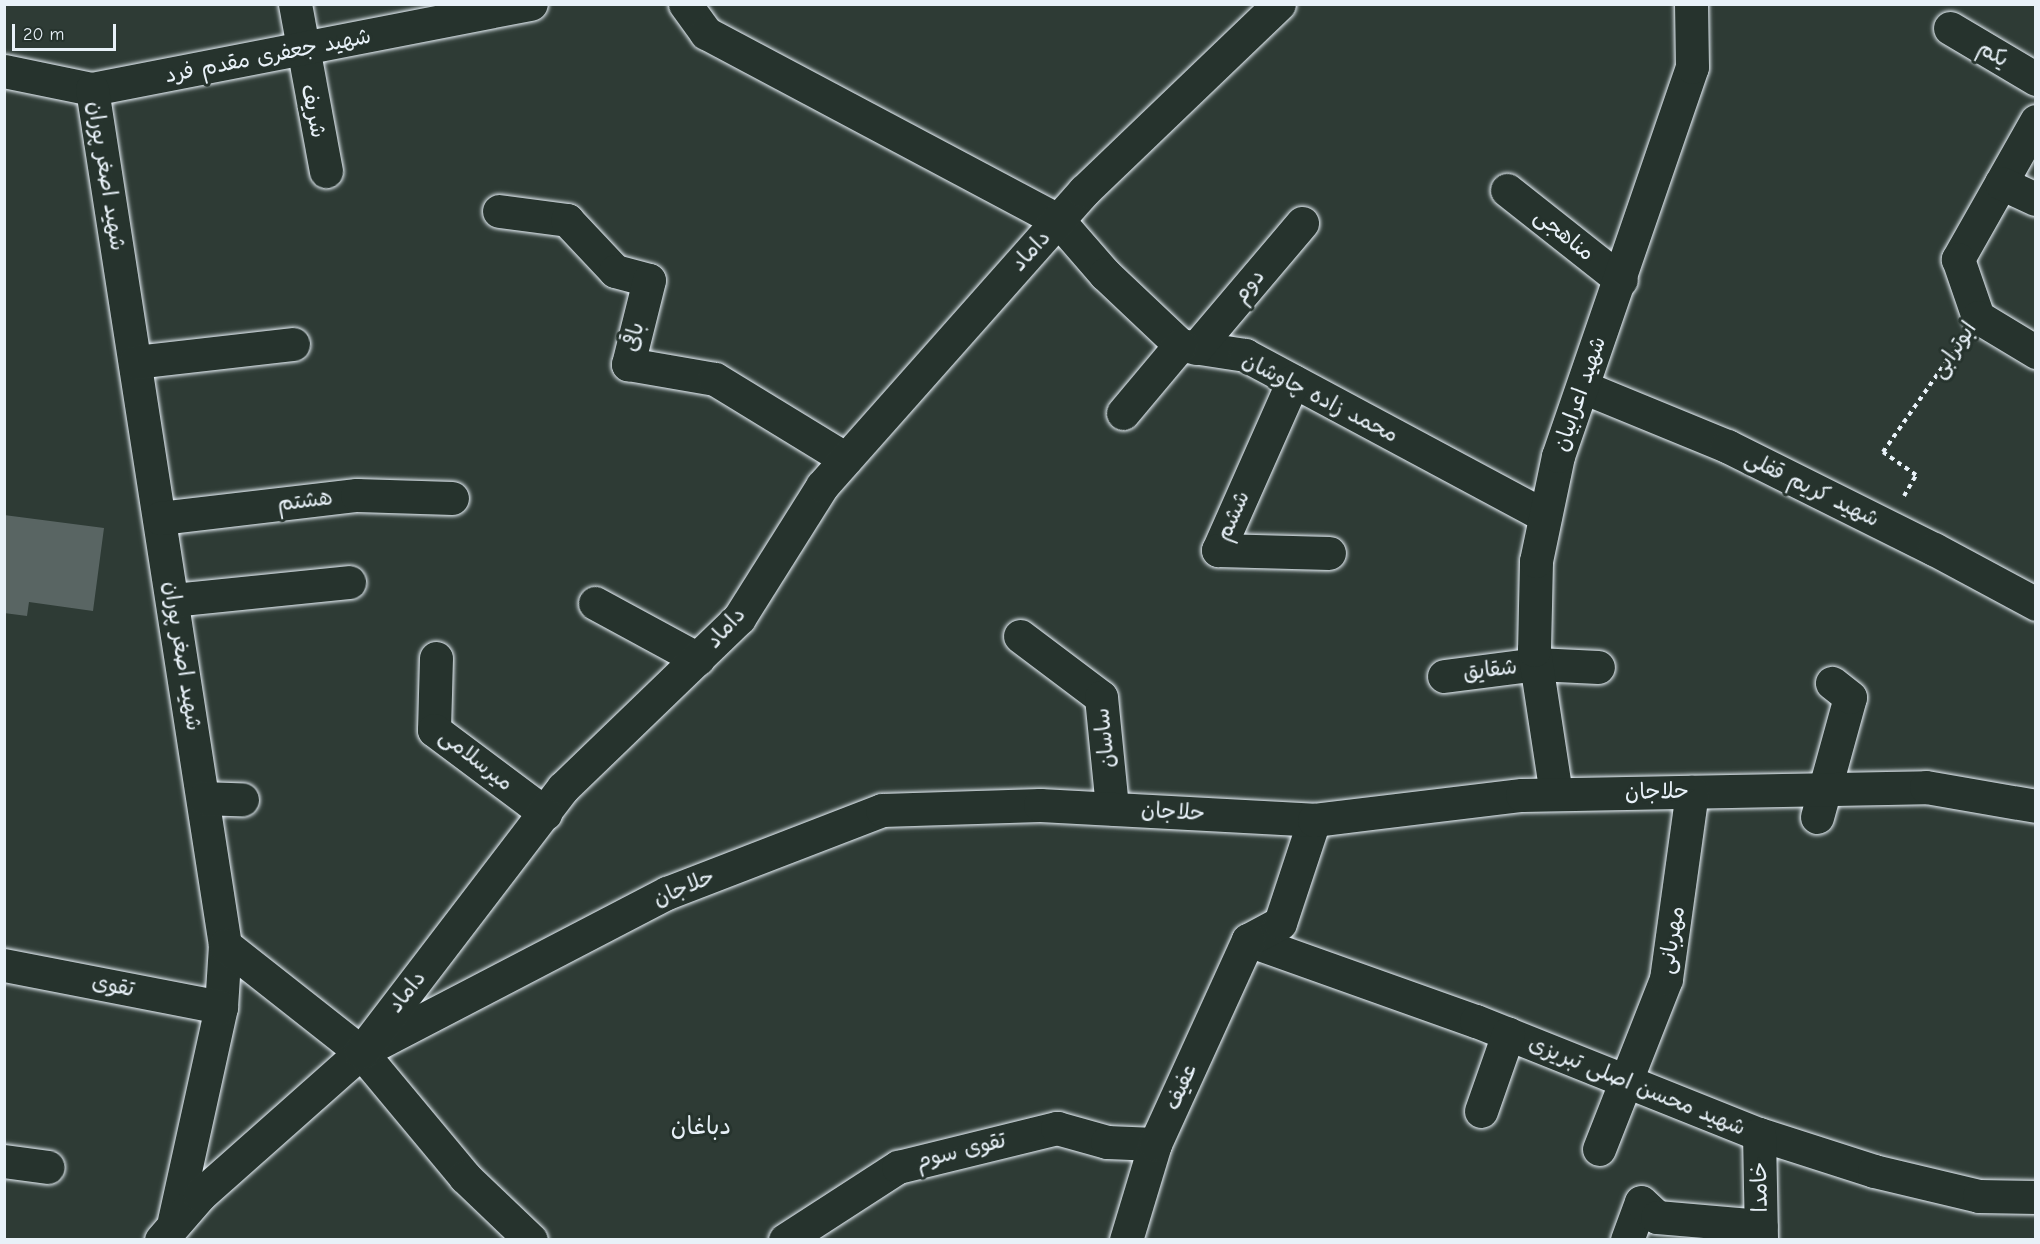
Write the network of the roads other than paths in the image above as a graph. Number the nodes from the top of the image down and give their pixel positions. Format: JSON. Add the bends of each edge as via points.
{"nodes":[{"id":1,"x":295,"y":4,"type":"edge"},
{"id":2,"x":531,"y":4,"type":"edge"},
{"id":3,"x":685,"y":4,"type":"edge"},
{"id":4,"x":1279,"y":4,"type":"edge"},
{"id":5,"x":1691,"y":4,"type":"edge"},
{"id":6,"x":1950,"y":28,"type":"dead end"},
{"id":7,"x":301,"y":50,"type":"junction"},
{"id":8,"x":4,"y":71,"type":"edge"},
{"id":9,"x":2036,"y":79,"type":"edge"},
{"id":10,"x":92,"y":89,"type":"junction"},
{"id":11,"x":2036,"y":121,"type":"edge"},
{"id":12,"x":326,"y":171,"type":"dead end"},
{"id":13,"x":2001,"y":183,"type":"junction"},
{"id":14,"x":1507,"y":190,"type":"dead end"},
{"id":15,"x":2036,"y":199,"type":"edge"},
{"id":16,"x":499,"y":211,"type":"dead end"},
{"id":17,"x":1058,"y":220,"type":"junction"},
{"id":18,"x":1302,"y":223,"type":"dead end"},
{"id":19,"x":1621,"y":280,"type":"junction"},
{"id":20,"x":293,"y":344,"type":"dead end"},
{"id":21,"x":1188,"y":347,"type":"junction"},
{"id":22,"x":2036,"y":352,"type":"edge"},
{"id":23,"x":135,"y":362,"type":"junction"},
{"id":24,"x":1293,"y":381,"type":"junction"},
{"id":25,"x":1583,"y":387,"type":"junction"},
{"id":26,"x":1123,"y":413,"type":"dead end"},
{"id":27,"x":846,"y":459,"type":"junction"},
{"id":28,"x":452,"y":498,"type":"dead end"},
{"id":29,"x":1545,"y":516,"type":"junction"},
{"id":30,"x":160,"y":518,"type":"junction"},
{"id":31,"x":1329,"y":553,"type":"dead end"},
{"id":32,"x":349,"y":582,"type":"dead end"},
{"id":33,"x":173,"y":600,"type":"junction"},
{"id":34,"x":595,"y":603,"type":"dead end"},
{"id":35,"x":2036,"y":604,"type":"edge"},
{"id":36,"x":1020,"y":636,"type":"dead end"},
{"id":37,"x":436,"y":658,"type":"dead end"},
{"id":38,"x":698,"y":659,"type":"junction"},
{"id":39,"x":1536,"y":664,"type":"junction"},
{"id":40,"x":1598,"y":667,"type":"dead end"},
{"id":41,"x":1444,"y":676,"type":"dead end"},
{"id":42,"x":1832,"y":683,"type":"dead end"},
{"id":43,"x":1692,"y":792,"type":"junction"},
{"id":44,"x":1556,"y":794,"type":"junction"},
{"id":45,"x":204,"y":798,"type":"junction"},
{"id":46,"x":242,"y":799,"type":"dead end"},
{"id":47,"x":1822,"y":803,"type":"junction"},
{"id":48,"x":2036,"y":806,"type":"edge"},
{"id":49,"x":1112,"y":808,"type":"junction"},
{"id":50,"x":545,"y":813,"type":"junction"},
{"id":51,"x":1314,"y":820,"type":"junction"},
{"id":52,"x":1248,"y":940,"type":"junction"},
{"id":53,"x":225,"y":945,"type":"junction"},
{"id":54,"x":4,"y":965,"type":"edge"},
{"id":55,"x":221,"y":1007,"type":"junction"},
{"id":56,"x":1508,"y":1034,"type":"junction"},
{"id":57,"x":361,"y":1052,"type":"junction"},
{"id":58,"x":1626,"y":1081,"type":"junction"},
{"id":59,"x":1481,"y":1111,"type":"dead end"},
{"id":60,"x":1759,"y":1134,"type":"junction"},
{"id":61,"x":1155,"y":1144,"type":"junction"},
{"id":62,"x":1599,"y":1149,"type":"dead end"},
{"id":63,"x":4,"y":1161,"type":"edge"},
{"id":64,"x":48,"y":1167,"type":"dead end"},
{"id":65,"x":2036,"y":1197,"type":"edge"},
{"id":66,"x":168,"y":1230,"type":"edge"},
{"id":67,"x":1761,"y":1233,"type":"edge"},
{"id":68,"x":1134,"y":1237,"type":"edge"},
{"id":69,"x":531,"y":1239,"type":"edge"},
{"id":70,"x":785,"y":1239,"type":"edge"},
{"id":71,"x":1627,"y":1239,"type":"edge"}],
"edges":[{"from":1,"to":7,"type":"street","name":"شریف"},
{"from":2,"to":7,"type":"street","name":"شهید جعفری مقدم فرد"},
{"from":3,"to":17,"type":"street","via":[[706,33]]},
{"from":4,"to":17,"type":"street","name":"داماد"},
{"from":5,"to":19,"type":"street","name":"شهید اعرابیان","via":[[1692,67]]},
{"from":6,"to":9,"type":"street","name":"یکم"},
{"from":7,"to":10,"type":"street","name":"شهید جعفری مقدم فرد"},
{"from":7,"to":12,"type":"street","name":"شریف"},
{"from":8,"to":10,"type":"street","name":"شهید جعفری مقدم فرد"},
{"from":10,"to":23,"type":"street","name":"شهید اصغر پوران"},
{"from":11,"to":13,"type":"street","name":"ابوترابی"},
{"from":13,"to":15,"type":"street"},
{"from":13,"to":22,"type":"street","name":"ابوترابی","via":[[1958,259],[1978,317]]},
{"from":14,"to":19,"type":"street","name":"مناهجی"},
{"from":16,"to":27,"type":"street","name":"باقی","via":[[567,220],[615,272],[649,279],[628,364],[715,380]]},
{"from":17,"to":21,"type":"street","via":[[1105,274]]},
{"from":17,"to":27,"type":"street","name":"داماد"},
{"from":18,"to":21,"type":"street","name":"دوم"},
{"from":19,"to":25,"type":"street","name":"شهید اعرابیان"},
{"from":20,"to":23,"type":"street"},
{"from":21,"to":24,"type":"street","name":"محمد زاده چاوشان","via":[[1245,355]]},
{"from":21,"to":26,"type":"street","name":"دوم"},
{"from":23,"to":30,"type":"street","name":"شهید اصغر پوران"},
{"from":24,"to":29,"type":"street","name":"محمد زاده چاوشان"},
{"from":24,"to":31,"type":"street","name":"ششم","via":[[1218,550]]},
{"from":25,"to":29,"type":"street","name":"شهید اعرابیان","via":[[1558,456]]},
{"from":25,"to":35,"type":"street","name":"شهید کریم قفلی","via":[[1726,446]]},
{"from":27,"to":38,"type":"street","name":"داماد","via":[[822,486],[740,618]]},
{"from":28,"to":30,"type":"street","name":"هشتم","via":[[357,495]]},
{"from":29,"to":39,"type":"street","name":"شهید اعرابیان","via":[[1536,561]]},
{"from":30,"to":33,"type":"street","name":"شهید اصغر پوران"},
{"from":32,"to":33,"type":"street"},
{"from":33,"to":45,"type":"street","name":"شهید اصغر پوران"},
{"from":34,"to":38,"type":"street"},
{"from":36,"to":49,"type":"street","name":"ساسان","via":[[1101,697]]},
{"from":37,"to":50,"type":"street","name":"میرسلامی","via":[[434,730]]},
{"from":38,"to":50,"type":"street","name":"داماد","via":[[563,789]]},
{"from":39,"to":40,"type":"street","name":"شقایق"},
{"from":39,"to":41,"type":"street","name":"شقایق"},
{"from":39,"to":44,"type":"street","name":"شهید اعرابیان"},
{"from":42,"to":47,"type":"street","via":[[1850,697]]},
{"from":43,"to":44,"type":"street","name":"حلاجان"},
{"from":43,"to":47,"type":"street","name":"حلاجان"},
{"from":43,"to":58,"type":"street","name":"مهربانی","via":[[1666,979]]},
{"from":44,"to":51,"type":"street","name":"حلاجان"},
{"from":45,"to":46,"type":"street"},
{"from":45,"to":53,"type":"street","name":"شهید اصغر پوران"},
{"from":47,"to":48,"type":"street","name":"حلاجان","via":[[1926,788]]},
{"from":49,"to":51,"type":"street","name":"حلاجان"},
{"from":49,"to":57,"type":"street","name":"حلاجان","via":[[1040,805],[882,810],[667,893]]},
{"from":50,"to":57,"type":"street","name":"داماد"},
{"from":51,"to":52,"type":"street","via":[[1280,922]]},
{"from":52,"to":56,"type":"street","name":"شهید محسن اصلی تبریزی"},
{"from":52,"to":61,"type":"street","name":"عفیف"},
{"from":53,"to":55,"type":"street","name":"شهید اصغر پوران"},
{"from":53,"to":57,"type":"street"},
{"from":54,"to":55,"type":"street","name":"تقوی"},
{"from":55,"to":66,"type":"street","name":"شهید اصغر پوران"},
{"from":56,"to":58,"type":"street","name":"شهید محسن اصلی تبریزی"},
{"from":56,"to":59,"type":"street"},
{"from":57,"to":66,"type":"street","name":"داماد"},
{"from":57,"to":69,"type":"street","via":[[465,1177]]},
{"from":58,"to":60,"type":"street","name":"شهید محسن اصلی تبریزی"},
{"from":58,"to":62,"type":"street","name":"مهربانی"},
{"from":60,"to":65,"type":"street","name":"شهید محسن اصلی تبریزی","via":[[1874,1171],[1979,1196]]},
{"from":60,"to":67,"type":"street","name":"خامدا"},
{"from":61,"to":68,"type":"street","name":"عفیف"},
{"from":61,"to":70,"type":"street","name":"تقوی سوم","via":[[1107,1142],[1057,1128],[898,1167]]},
{"from":63,"to":64,"type":"street"},
{"from":67,"to":71,"type":"street","via":[[1657,1217],[1641,1202]]}]}
